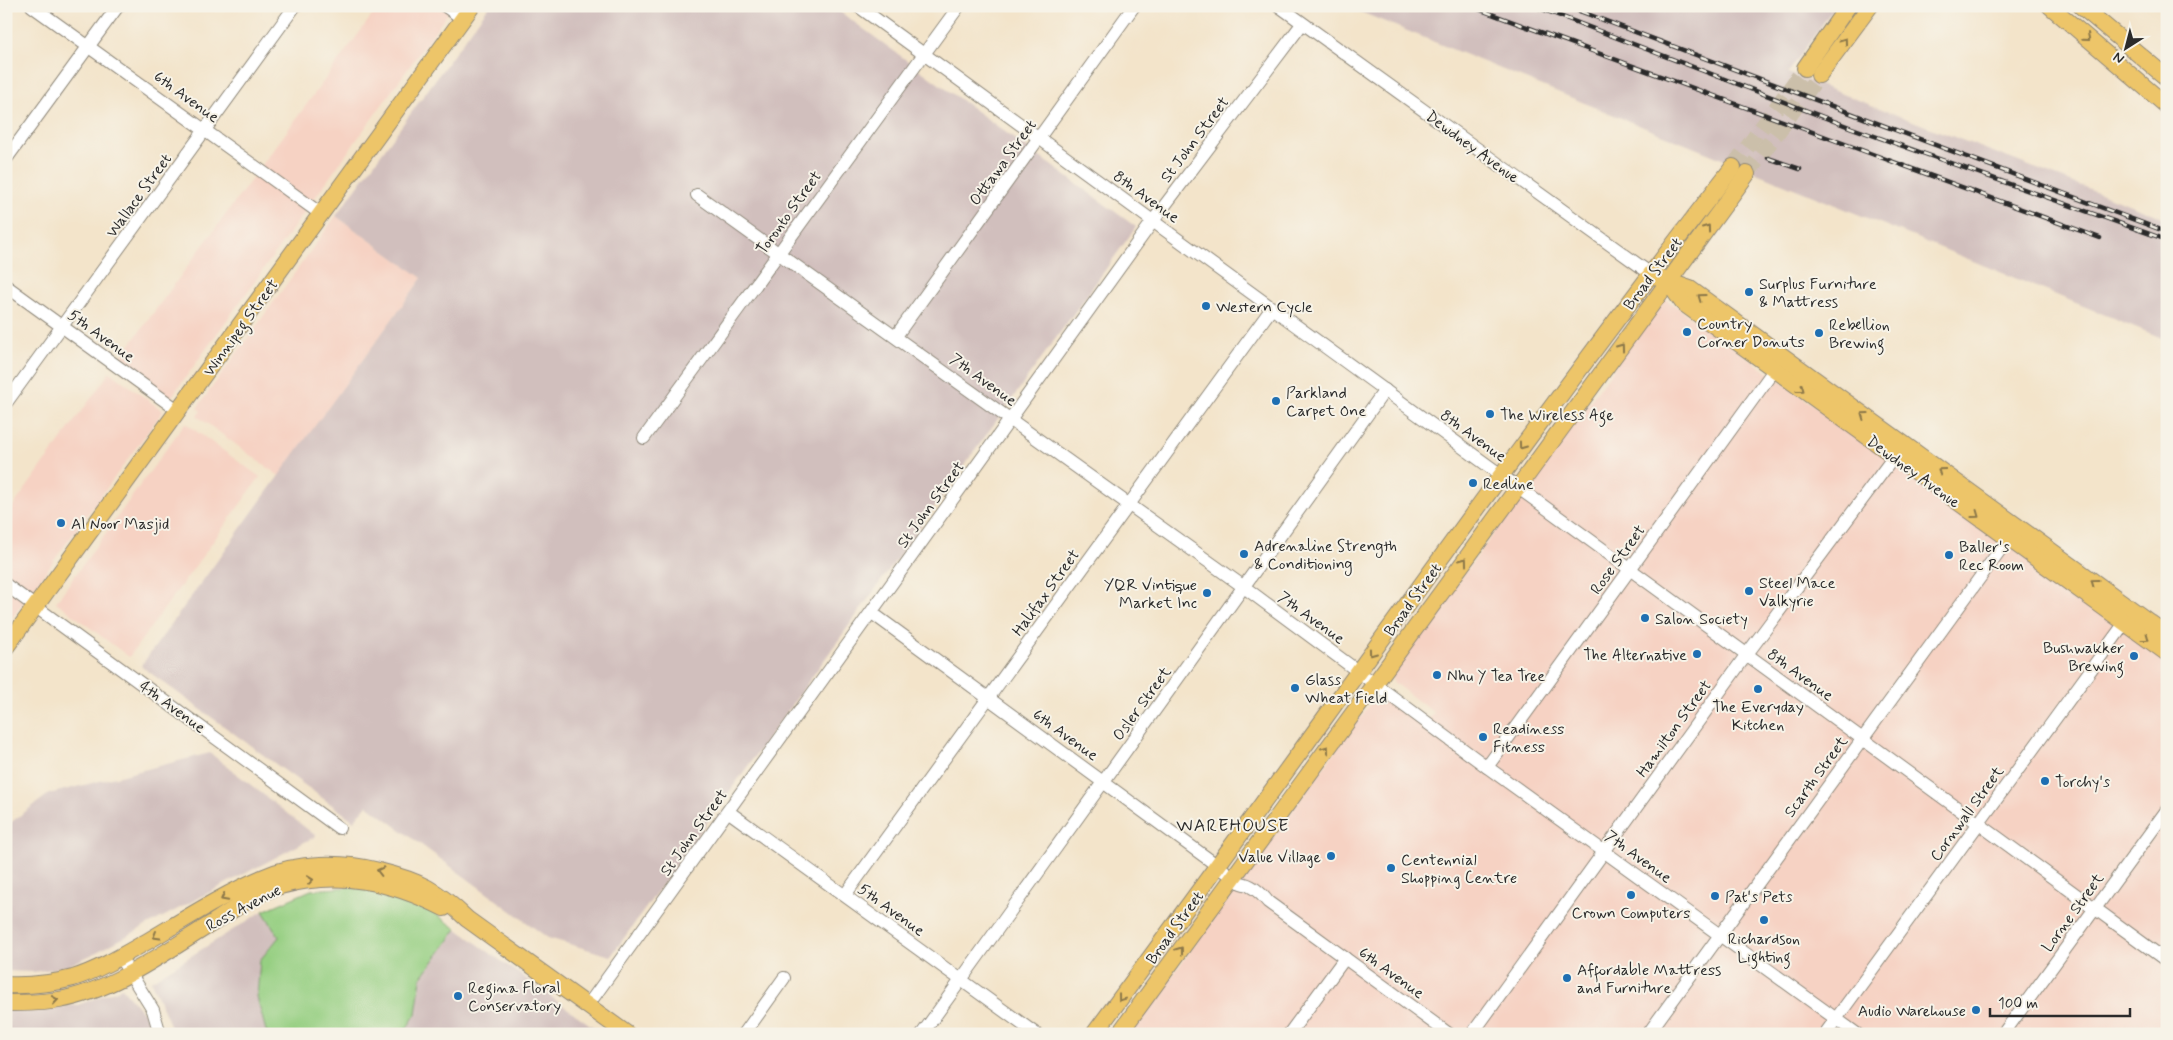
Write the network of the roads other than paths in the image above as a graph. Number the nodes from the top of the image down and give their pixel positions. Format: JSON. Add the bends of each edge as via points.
{"nodes":[{"id":1,"x":32,"y":6,"type":"edge"},
{"id":2,"x":118,"y":6,"type":"edge"},
{"id":3,"x":295,"y":6,"type":"edge"},
{"id":4,"x":445,"y":6,"type":"edge"},
{"id":5,"x":858,"y":6,"type":"edge"},
{"id":6,"x":959,"y":6,"type":"edge"},
{"id":7,"x":1134,"y":6,"type":"edge"},
{"id":8,"x":1279,"y":6,"type":"edge"},
{"id":9,"x":1848,"y":6,"type":"edge"},
{"id":10,"x":1870,"y":6,"type":"edge"},
{"id":11,"x":2050,"y":6,"type":"edge"},
{"id":12,"x":2081,"y":6,"type":"edge"},
{"id":13,"x":467,"y":13,"type":"edge"},
{"id":14,"x":1302,"y":24,"type":"junction"},
{"id":15,"x":89,"y":46,"type":"junction"},
{"id":16,"x":923,"y":54,"type":"junction"},
{"id":17,"x":2167,"y":78,"type":"edge"},
{"id":18,"x":2160,"y":101,"type":"edge"},
{"id":19,"x":206,"y":129,"type":"junction"},
{"id":20,"x":1039,"y":138,"type":"junction"},
{"id":21,"x":6,"y":159,"type":"edge"},
{"id":22,"x":697,"y":195,"type":"dead end"},
{"id":23,"x":321,"y":214,"type":"junction"},
{"id":24,"x":1153,"y":221,"type":"junction"},
{"id":25,"x":780,"y":252,"type":"junction"},
{"id":26,"x":1650,"y":274,"type":"junction"},
{"id":27,"x":1668,"y":282,"type":"junction"},
{"id":28,"x":6,"y":286,"type":"edge"},
{"id":29,"x":1272,"y":308,"type":"junction"},
{"id":30,"x":62,"y":327,"type":"junction"},
{"id":31,"x":896,"y":336,"type":"junction"},
{"id":32,"x":1774,"y":370,"type":"junction"},
{"id":33,"x":1385,"y":390,"type":"junction"},
{"id":34,"x":6,"y":403,"type":"edge"},
{"id":35,"x":179,"y":411,"type":"junction"},
{"id":36,"x":1011,"y":418,"type":"junction"},
{"id":37,"x":644,"y":438,"type":"dead end"},
{"id":38,"x":1899,"y":450,"type":"junction"},
{"id":39,"x":1501,"y":475,"type":"junction"},
{"id":40,"x":1518,"y":488,"type":"junction"},
{"id":41,"x":1129,"y":505,"type":"junction"},
{"id":42,"x":2008,"y":538,"type":"junction"},
{"id":43,"x":1630,"y":569,"type":"junction"},
{"id":44,"x":6,"y":585,"type":"edge"},
{"id":45,"x":1244,"y":587,"type":"junction"},
{"id":46,"x":35,"y":606,"type":"junction"},
{"id":47,"x":872,"y":612,"type":"junction"},
{"id":48,"x":2130,"y":617,"type":"junction"},
{"id":49,"x":2167,"y":635,"type":"edge"},
{"id":50,"x":6,"y":647,"type":"edge"},
{"id":51,"x":2167,"y":653,"type":"edge"},
{"id":52,"x":1747,"y":654,"type":"junction"},
{"id":53,"x":1359,"y":672,"type":"junction"},
{"id":54,"x":1375,"y":683,"type":"junction"},
{"id":55,"x":988,"y":697,"type":"junction"},
{"id":56,"x":1862,"y":738,"type":"junction"},
{"id":57,"x":1487,"y":767,"type":"junction"},
{"id":58,"x":1104,"y":782,"type":"junction"},
{"id":59,"x":2167,"y":810,"type":"edge"},
{"id":60,"x":728,"y":812,"type":"junction"},
{"id":61,"x":1978,"y":823,"type":"junction"},
{"id":62,"x":339,"y":828,"type":"dead end"},
{"id":63,"x":1604,"y":851,"type":"junction"},
{"id":64,"x":1218,"y":866,"type":"junction"},
{"id":65,"x":1237,"y":880,"type":"junction"},
{"id":66,"x":845,"y":895,"type":"junction"},
{"id":67,"x":2094,"y":908,"type":"junction"},
{"id":68,"x":466,"y":919,"type":"junction"},
{"id":69,"x":1720,"y":935,"type":"junction"},
{"id":70,"x":120,"y":957,"type":"junction"},
{"id":71,"x":1345,"y":958,"type":"junction"},
{"id":72,"x":2167,"y":961,"type":"edge"},
{"id":73,"x":130,"y":974,"type":"junction"},
{"id":74,"x":784,"y":978,"type":"dead end"},
{"id":75,"x":961,"y":979,"type":"junction"},
{"id":76,"x":6,"y":985,"type":"edge"},
{"id":77,"x":6,"y":1003,"type":"edge"},
{"id":78,"x":588,"y":1005,"type":"junction"},
{"id":79,"x":1836,"y":1019,"type":"junction"},
{"id":80,"x":160,"y":1034,"type":"edge"},
{"id":81,"x":627,"y":1034,"type":"edge"},
{"id":82,"x":744,"y":1034,"type":"edge"},
{"id":83,"x":922,"y":1034,"type":"edge"},
{"id":84,"x":1036,"y":1034,"type":"edge"},
{"id":85,"x":1094,"y":1034,"type":"edge"},
{"id":86,"x":1119,"y":1034,"type":"edge"},
{"id":87,"x":1289,"y":1034,"type":"edge"},
{"id":88,"x":1449,"y":1034,"type":"edge"},
{"id":89,"x":1472,"y":1034,"type":"edge"},
{"id":90,"x":1648,"y":1034,"type":"edge"},
{"id":91,"x":1825,"y":1034,"type":"edge"},
{"id":92,"x":1857,"y":1034,"type":"edge"},
{"id":93,"x":2003,"y":1034,"type":"edge"}],
"edges":[{"from":1,"to":15,"type":"street","name":"6th Avenue"},
{"from":2,"to":15,"type":"street"},
{"from":3,"to":19,"type":"street","name":"Wallace Street"},
{"from":4,"to":13,"type":"street"},
{"from":5,"to":16,"type":"street","name":"8th Avenue"},
{"from":6,"to":16,"type":"street","name":"Toronto Street"},
{"from":7,"to":20,"type":"street","name":"Ottawa Street"},
{"from":8,"to":14,"type":"street","name":"Dewdney Avenue"},
{"from":9,"to":10,"type":"main road","one_way":true,"via":[[1812,72]]},
{"from":11,"to":18,"type":"main road","one_way":true},
{"from":12,"to":17,"type":"main road"},
{"from":13,"to":23,"type":"main road","name":"Winnipeg Street"},
{"from":14,"to":24,"type":"street","name":"St John Street"},
{"from":14,"to":26,"type":"street","name":"Dewdney Avenue"},
{"from":15,"to":19,"type":"street","name":"6th Avenue"},
{"from":15,"to":21,"type":"street"},
{"from":16,"to":20,"type":"street","name":"8th Avenue"},
{"from":16,"to":25,"type":"street","name":"Toronto Street"},
{"from":17,"to":18,"type":"street"},
{"from":19,"to":23,"type":"street","name":"6th Avenue"},
{"from":19,"to":30,"type":"street","name":"Wallace Street"},
{"from":20,"to":24,"type":"street","name":"8th Avenue"},
{"from":20,"to":31,"type":"street","name":"Ottawa Street"},
{"from":22,"to":25,"type":"street","name":"7th Avenue"},
{"from":23,"to":35,"type":"main road","name":"Winnipeg Street"},
{"from":24,"to":29,"type":"street","name":"8th Avenue"},
{"from":24,"to":36,"type":"street","name":"St John Street"},
{"from":25,"to":31,"type":"street","name":"7th Avenue"},
{"from":25,"to":37,"type":"street","name":"Toronto Street"},
{"from":26,"to":27,"type":"main road","name":"Dewdney Avenue"},
{"from":27,"to":26,"type":"main road","name":"Broad Street","one_way":true,"via":[[1740,170]]},
{"from":26,"to":39,"type":"main road","name":"Broad Street","one_way":true},
{"from":27,"to":32,"type":"main road","name":"Dewdney Avenue","via":[[1683,303]]},
{"from":38,"to":27,"type":"main road","name":"Dewdney Avenue","one_way":true,"via":[[1690,289]]},
{"from":40,"to":27,"type":"main road","name":"Broad Street","one_way":true},
{"from":28,"to":30,"type":"street","name":"5th Avenue"},
{"from":29,"to":33,"type":"street","name":"8th Avenue"},
{"from":29,"to":41,"type":"street","name":"Halifax Street"},
{"from":30,"to":34,"type":"street","name":"Wallace Street"},
{"from":30,"to":35,"type":"street","name":"5th Avenue"},
{"from":31,"to":36,"type":"street","name":"7th Avenue"},
{"from":32,"to":38,"type":"main road","name":"Dewdney Avenue","one_way":true},
{"from":32,"to":43,"type":"street","name":"Rose Street"},
{"from":33,"to":39,"type":"street","name":"8th Avenue"},
{"from":33,"to":45,"type":"street","name":"Osler Street"},
{"from":35,"to":46,"type":"main road","name":"Winnipeg Street"},
{"from":36,"to":41,"type":"street","name":"7th Avenue"},
{"from":36,"to":47,"type":"street","name":"St John Street"},
{"from":38,"to":42,"type":"main road","name":"Dewdney Avenue","one_way":true},
{"from":48,"to":38,"type":"main road","name":"Dewdney Avenue","one_way":true},
{"from":38,"to":52,"type":"street","name":"Hamilton Street"},
{"from":39,"to":40,"type":"street","name":"8th Avenue"},
{"from":39,"to":53,"type":"main road","name":"Broad Street","one_way":true},
{"from":40,"to":43,"type":"street","name":"8th Avenue"},
{"from":54,"to":40,"type":"main road","name":"Broad Street","one_way":true},
{"from":41,"to":45,"type":"street","name":"7th Avenue"},
{"from":41,"to":55,"type":"street","name":"Halifax Street"},
{"from":42,"to":48,"type":"main road","name":"Dewdney Avenue"},
{"from":42,"to":56,"type":"street","name":"Scarth Street"},
{"from":43,"to":52,"type":"street","name":"8th Avenue"},
{"from":43,"to":57,"type":"street","name":"Rose Street"},
{"from":44,"to":46,"type":"street","name":"4th Avenue"},
{"from":45,"to":53,"type":"street","name":"7th Avenue"},
{"from":45,"to":58,"type":"street","name":"Osler Street"},
{"from":46,"to":50,"type":"main road","name":"Winnipeg Street"},
{"from":46,"to":62,"type":"street","name":"4th Avenue"},
{"from":47,"to":55,"type":"street","name":"6th Avenue"},
{"from":47,"to":60,"type":"street","name":"St John Street"},
{"from":48,"to":49,"type":"main road","name":"Dewdney Avenue"},
{"from":48,"to":51,"type":"main road","name":"Dewdney Avenue","one_way":true},
{"from":48,"to":61,"type":"street","name":"Cornwall Street"},
{"from":52,"to":56,"type":"street","name":"8th Avenue"},
{"from":52,"to":63,"type":"street","name":"Hamilton Street"},
{"from":53,"to":54,"type":"street","name":"7th Avenue"},
{"from":53,"to":64,"type":"main road","name":"Broad Street"},
{"from":54,"to":57,"type":"street","name":"7th Avenue"},
{"from":65,"to":54,"type":"main road","name":"Broad Street","one_way":true},
{"from":55,"to":58,"type":"street","name":"6th Avenue"},
{"from":55,"to":66,"type":"street","name":"Halifax Street"},
{"from":56,"to":61,"type":"street","name":"8th Avenue"},
{"from":56,"to":69,"type":"street","name":"Scarth Street"},
{"from":57,"to":63,"type":"street","name":"7th Avenue"},
{"from":58,"to":64,"type":"street","name":"6th Avenue"},
{"from":58,"to":75,"type":"street","name":"Osler Street"},
{"from":59,"to":67,"type":"street","name":"Lorne Street"},
{"from":60,"to":66,"type":"street","name":"5th Avenue"},
{"from":60,"to":78,"type":"street","name":"St John Street"},
{"from":61,"to":67,"type":"street","name":"8th Avenue"},
{"from":61,"to":79,"type":"street","name":"Cornwall Street"},
{"from":63,"to":69,"type":"street","name":"7th Avenue"},
{"from":63,"to":89,"type":"street","name":"Hamilton Street"},
{"from":64,"to":65,"type":"street","name":"6th Avenue"},
{"from":64,"to":85,"type":"main road","name":"Broad Street","one_way":true},
{"from":65,"to":71,"type":"street","name":"6th Avenue","via":[[1244,890],[1268,902]]},
{"from":86,"to":65,"type":"main road","name":"Broad Street","one_way":true},
{"from":66,"to":75,"type":"street","name":"5th Avenue"},
{"from":67,"to":72,"type":"street","name":"8th Avenue"},
{"from":67,"to":93,"type":"street","name":"Lorne Street"},
{"from":68,"to":70,"type":"main road","name":"Ross Avenue","one_way":true,"via":[[444,896],[393,874],[336,864],[296,868],[265,876]]},
{"from":73,"to":68,"type":"main road","name":"Ross Avenue","one_way":true,"via":[[247,902],[278,886],[306,880],[369,881],[403,889]]},
{"from":68,"to":78,"type":"main road"},
{"from":69,"to":79,"type":"street","name":"7th Avenue"},
{"from":69,"to":90,"type":"street","name":"Scarth Street"},
{"from":70,"to":73,"type":"street"},
{"from":70,"to":76,"type":"main road","name":"Ross Avenue","via":[[74,978],[32,986]]},
{"from":71,"to":87,"type":"street"},
{"from":71,"to":88,"type":"street","name":"6th Avenue"},
{"from":77,"to":73,"type":"main road","name":"Ross Avenue","one_way":true,"via":[[61,1000]]},
{"from":73,"to":80,"type":"street","via":[[153,1010]]},
{"from":74,"to":82,"type":"street"},
{"from":75,"to":83,"type":"street","name":"Osler Street"},
{"from":75,"to":84,"type":"street","name":"5th Avenue"},
{"from":78,"to":81,"type":"main road"},
{"from":79,"to":91,"type":"street","name":"Cornwall Street"},
{"from":79,"to":92,"type":"street","name":"7th Avenue"}]}
